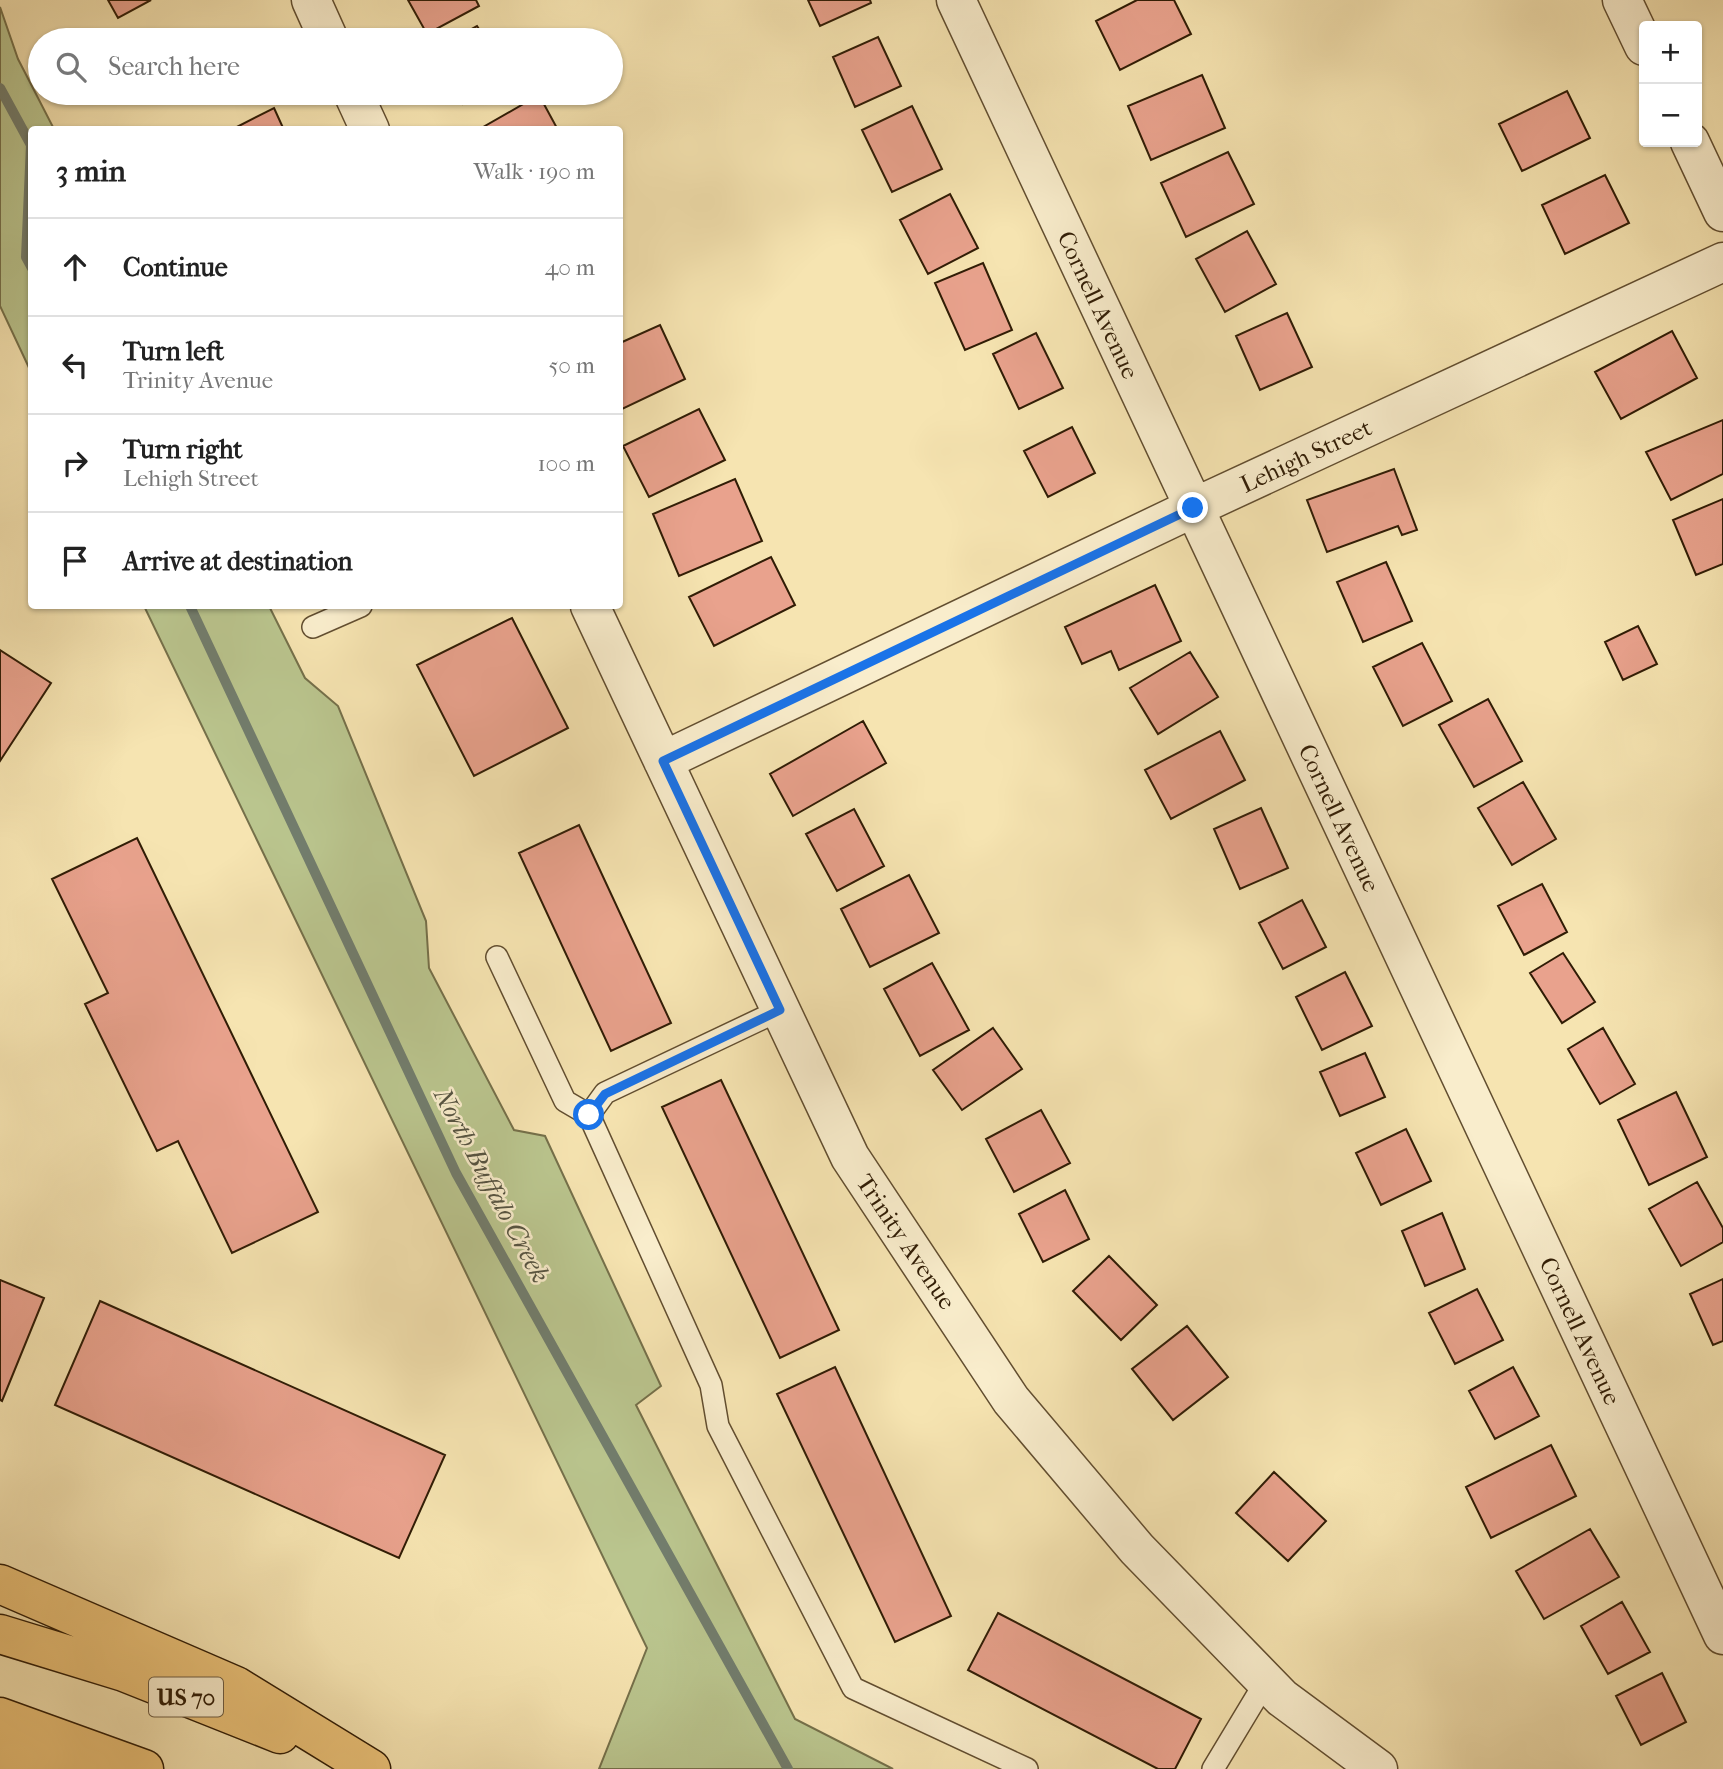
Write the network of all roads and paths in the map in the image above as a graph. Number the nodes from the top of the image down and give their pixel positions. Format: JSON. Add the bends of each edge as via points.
{"nodes":[{"id":1,"x":311,"y":0,"type":"edge"},
{"id":2,"x":956,"y":0,"type":"edge"},
{"id":3,"x":1622,"y":0,"type":"edge"},
{"id":4,"x":324,"y":28,"type":"edge"},
{"id":5,"x":1639,"y":36,"type":"edge"},
{"id":6,"x":359,"y":105,"type":"edge"},
{"id":7,"x":368,"y":126,"type":"edge"},
{"id":8,"x":1692,"y":147,"type":"edge"},
{"id":9,"x":1723,"y":212,"type":"edge"},
{"id":10,"x":1723,"y":262,"type":"edge"},
{"id":11,"x":1193,"y":508,"type":"junction"},
{"id":12,"x":354,"y":609,"type":"edge"},
{"id":13,"x":591,"y":609,"type":"edge"},
{"id":14,"x":313,"y":627,"type":"dead end"},
{"id":15,"x":663,"y":761,"type":"junction"},
{"id":16,"x":497,"y":957,"type":"dead end"},
{"id":17,"x":780,"y":1010,"type":"junction"},
{"id":18,"x":589,"y":1115,"type":"junction"},
{"id":19,"x":0,"y":1584,"type":"edge"},
{"id":20,"x":0,"y":1634,"type":"edge"},
{"id":21,"x":1723,"y":1635,"type":"edge"},
{"id":22,"x":1266,"y":1681,"type":"junction"},
{"id":23,"x":0,"y":1717,"type":"edge"},
{"id":24,"x":0,"y":1754,"type":"edge"},
{"id":25,"x":140,"y":1767,"type":"edge"},
{"id":26,"x":370,"y":1769,"type":"edge"},
{"id":27,"x":1027,"y":1769,"type":"edge"},
{"id":28,"x":1213,"y":1769,"type":"edge"},
{"id":29,"x":1378,"y":1769,"type":"edge"}],
"edges":[{"from":1,"to":4,"type":"street"},
{"from":2,"to":11,"type":"street","name":"Cornell Avenue"},
{"from":3,"to":5,"type":"street"},
{"from":6,"to":7,"type":"street"},
{"from":8,"to":9,"type":"street"},
{"from":10,"to":11,"type":"street","name":"Lehigh Street"},
{"from":11,"to":15,"type":"street","name":"Lehigh Street"},
{"from":11,"to":21,"type":"street","name":"Cornell Avenue"},
{"from":12,"to":14,"type":"lane"},
{"from":13,"to":15,"type":"street","name":"Trinity Avenue"},
{"from":15,"to":17,"type":"street","name":"Trinity Avenue"},
{"from":16,"to":18,"type":"lane","via":[[565,1101]]},
{"from":17,"to":18,"type":"lane","via":[[605,1094]]},
{"from":17,"to":22,"type":"street","name":"Trinity Avenue","via":[[850,1157],[1011,1400],[1137,1549]]},
{"from":18,"to":27,"type":"lane","via":[[711,1385],[718,1426],[853,1688]]},
{"from":19,"to":26,"type":"highway","via":[[236,1686]]},
{"from":20,"to":26,"type":"highway","number":"US 70","via":[[124,1672]]},
{"from":22,"to":28,"type":"lane"},
{"from":22,"to":29,"type":"street","name":"Trinity Avenue"},
{"from":23,"to":25,"type":"highway"},
{"from":24,"to":25,"type":"highway"}]}
